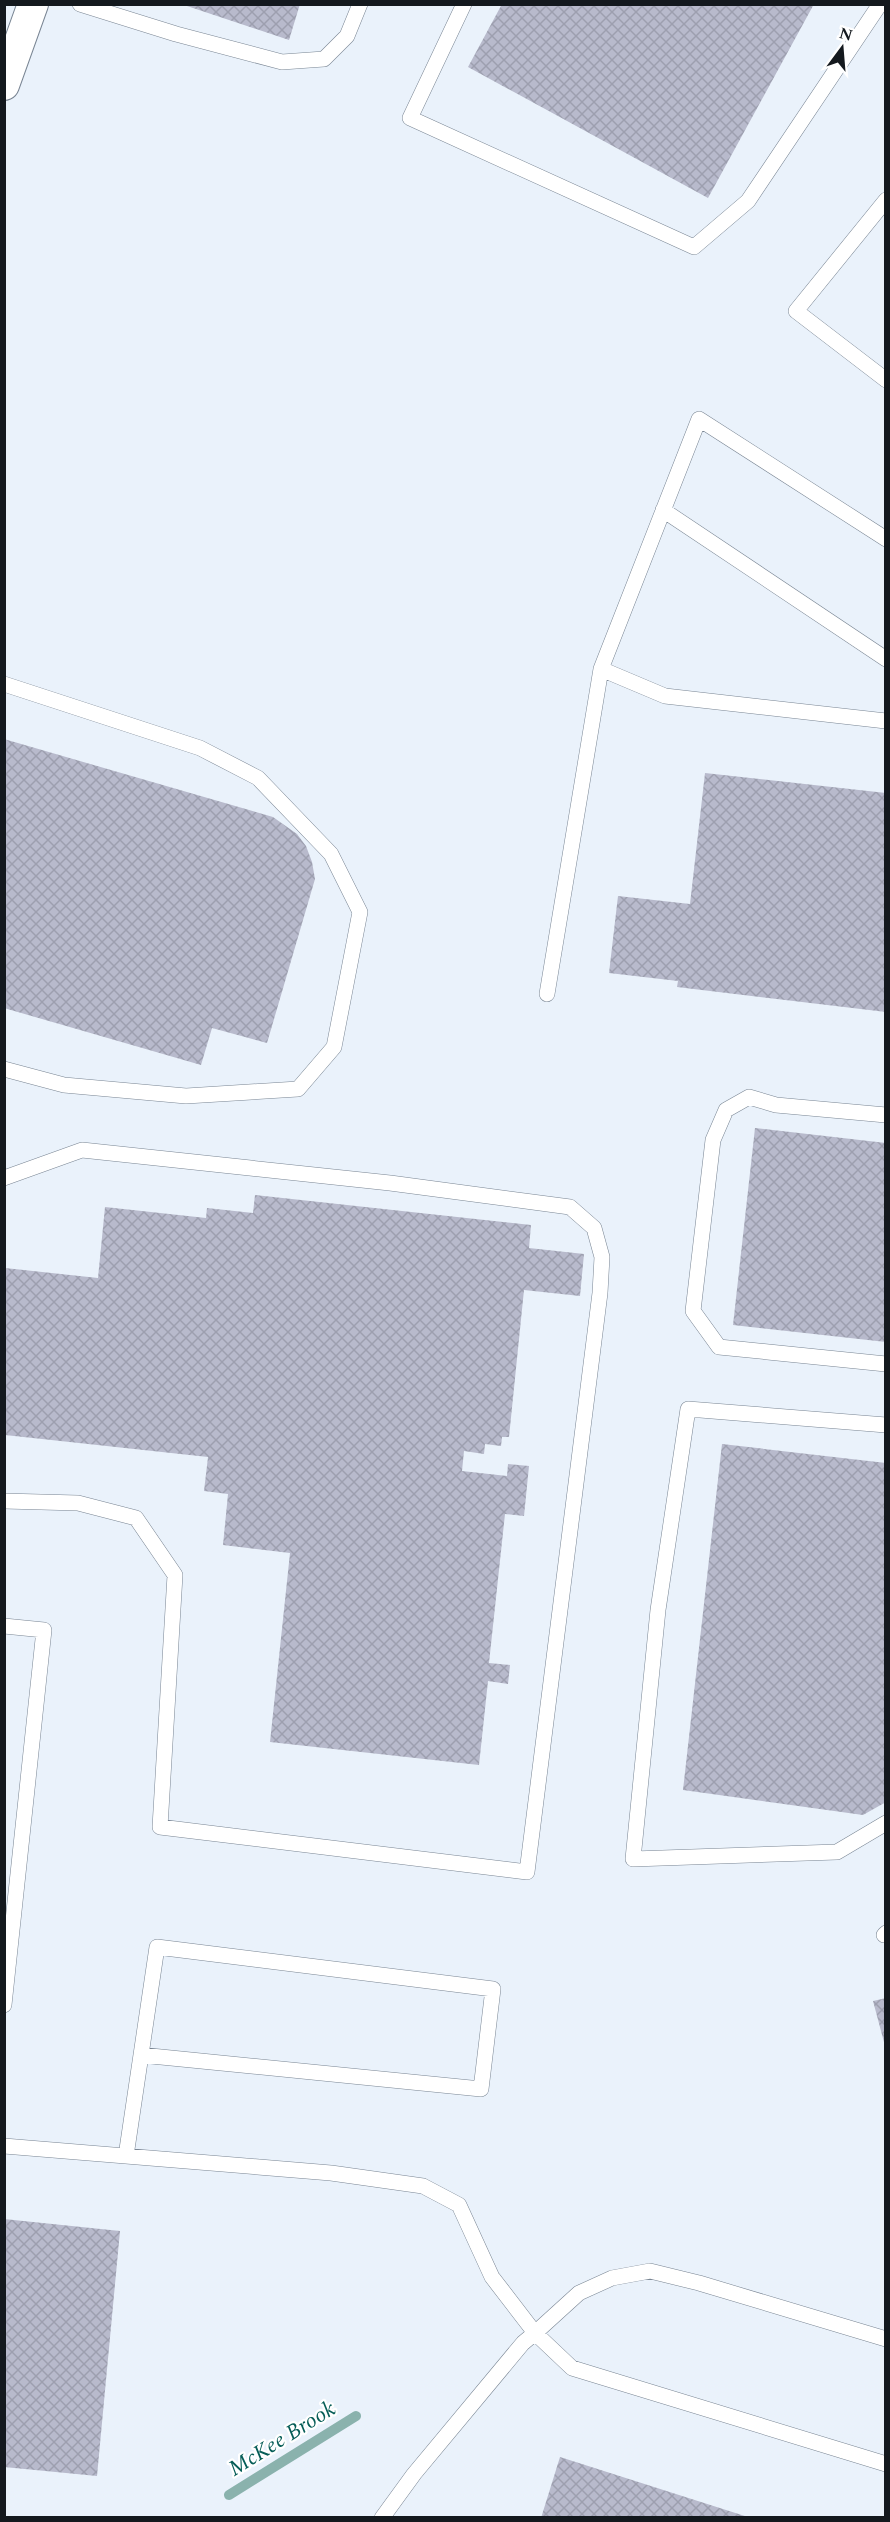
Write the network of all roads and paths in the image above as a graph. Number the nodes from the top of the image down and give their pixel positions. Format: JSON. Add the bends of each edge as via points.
{"nodes":[{"id":1,"x":33,"y":4,"type":"edge"},
{"id":2,"x":80,"y":4,"type":"edge"},
{"id":3,"x":360,"y":4,"type":"edge"},
{"id":4,"x":464,"y":4,"type":"edge"},
{"id":5,"x":880,"y":4,"type":"edge"},
{"id":6,"x":4,"y":85,"type":"edge"},
{"id":7,"x":885,"y":200,"type":"edge"},
{"id":8,"x":885,"y":380,"type":"edge"},
{"id":9,"x":663,"y":510,"type":"junction"},
{"id":10,"x":885,"y":539,"type":"edge"},
{"id":11,"x":885,"y":659,"type":"edge"},
{"id":12,"x":601,"y":669,"type":"junction"},
{"id":13,"x":4,"y":684,"type":"edge"},
{"id":14,"x":885,"y":721,"type":"edge"},
{"id":15,"x":547,"y":994,"type":"dead end"},
{"id":16,"x":4,"y":1069,"type":"edge"},
{"id":17,"x":885,"y":1115,"type":"edge"},
{"id":18,"x":4,"y":1178,"type":"edge"},
{"id":19,"x":885,"y":1364,"type":"edge"},
{"id":20,"x":885,"y":1425,"type":"edge"},
{"id":21,"x":4,"y":1501,"type":"edge"},
{"id":22,"x":4,"y":1626,"type":"edge"},
{"id":23,"x":885,"y":1823,"type":"edge"},
{"id":24,"x":4,"y":2006,"type":"edge"},
{"id":25,"x":141,"y":2055,"type":"junction"},
{"id":26,"x":4,"y":2146,"type":"edge"},
{"id":27,"x":126,"y":2157,"type":"junction"},
{"id":28,"x":536,"y":2332,"type":"junction"},
{"id":29,"x":885,"y":2339,"type":"edge"},
{"id":30,"x":885,"y":2464,"type":"edge"},
{"id":31,"x":382,"y":2517,"type":"edge"}],
"edges":[{"from":1,"to":6,"type":"street"},
{"from":2,"to":3,"type":"lane","via":[[282,62],[324,59],[347,36]]},
{"from":4,"to":5,"type":"lane","via":[[410,118],[694,247],[748,201]]},
{"from":7,"to":8,"type":"lane","via":[[796,311]]},
{"from":9,"to":10,"type":"lane","via":[[699,418]]},
{"from":9,"to":11,"type":"lane"},
{"from":9,"to":12,"type":"lane"},
{"from":12,"to":14,"type":"lane","via":[[665,696]]},
{"from":12,"to":15,"type":"lane"},
{"from":13,"to":16,"type":"lane","via":[[200,748],[258,778],[331,854],[360,912],[334,1047],[298,1089],[186,1096],[64,1085]]},
{"from":17,"to":19,"type":"lane","via":[[776,1105],[749,1096],[726,1110],[713,1140],[693,1311],[719,1347]]},
{"from":18,"to":21,"type":"lane","via":[[82,1150],[570,1207],[594,1228],[602,1257],[600,1293],[527,1872],[160,1827],[175,1575],[136,1518],[78,1503]]},
{"from":20,"to":23,"type":"lane","via":[[688,1409],[658,1610],[633,1858],[837,1852]]},
{"from":22,"to":24,"type":"lane","via":[[44,1630]]},
{"from":25,"to":25,"type":"lane","via":[[157,1947],[493,1989],[481,2089]]},
{"from":25,"to":27,"type":"lane"},
{"from":26,"to":27,"type":"lane"},
{"from":27,"to":28,"type":"lane","via":[[331,2173],[423,2186],[459,2205],[492,2277]]},
{"from":28,"to":29,"type":"lane","via":[[579,2293],[612,2278],[650,2271]]},
{"from":28,"to":30,"type":"lane","via":[[572,2368]]},
{"from":28,"to":31,"type":"lane"}]}
